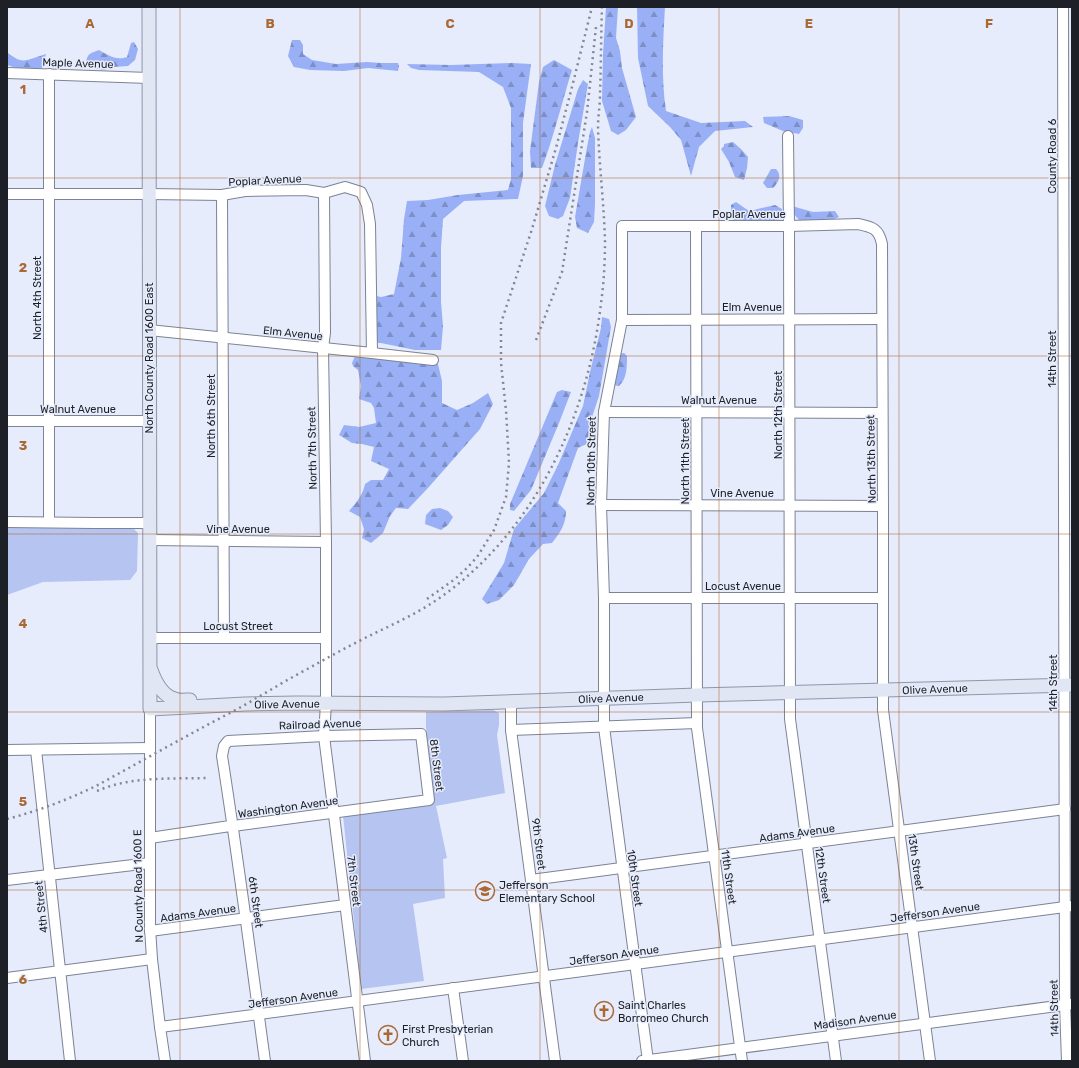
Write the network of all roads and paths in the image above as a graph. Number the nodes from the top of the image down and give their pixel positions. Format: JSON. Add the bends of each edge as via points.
{"nodes":[{"id":1,"x":149,"y":7,"type":"edge"},
{"id":2,"x":1064,"y":7,"type":"edge"},
{"id":3,"x":7,"y":73,"type":"edge"},
{"id":4,"x":49,"y":74,"type":"junction"},
{"id":5,"x":149,"y":78,"type":"junction"},
{"id":6,"x":788,"y":136,"type":"dead end"},
{"id":7,"x":324,"y":193,"type":"junction"},
{"id":8,"x":7,"y":194,"type":"edge"},
{"id":9,"x":49,"y":194,"type":"junction"},
{"id":10,"x":149,"y":194,"type":"junction"},
{"id":11,"x":222,"y":195,"type":"junction"},
{"id":12,"x":622,"y":226,"type":"joint"},
{"id":13,"x":696,"y":226,"type":"junction"},
{"id":14,"x":789,"y":226,"type":"junction"},
{"id":15,"x":875,"y":229,"type":"joint"},
{"id":16,"x":1064,"y":306,"type":"joint"},
{"id":17,"x":696,"y":319,"type":"junction"},
{"id":18,"x":789,"y":319,"type":"junction"},
{"id":19,"x":882,"y":319,"type":"junction"},
{"id":20,"x":622,"y":320,"type":"junction"},
{"id":21,"x":149,"y":330,"type":"junction"},
{"id":22,"x":223,"y":338,"type":"junction"},
{"id":23,"x":323,"y":348,"type":"junction"},
{"id":24,"x":372,"y":353,"type":"junction"},
{"id":25,"x":433,"y":360,"type":"dead end"},
{"id":26,"x":604,"y":412,"type":"junction"},
{"id":27,"x":696,"y":412,"type":"junction"},
{"id":28,"x":790,"y":412,"type":"junction"},
{"id":29,"x":882,"y":413,"type":"junction"},
{"id":30,"x":7,"y":421,"type":"edge"},
{"id":31,"x":50,"y":421,"type":"junction"},
{"id":32,"x":150,"y":421,"type":"junction"},
{"id":33,"x":602,"y":505,"type":"junction"},
{"id":34,"x":697,"y":505,"type":"junction"},
{"id":35,"x":790,"y":505,"type":"junction"},
{"id":36,"x":883,"y":506,"type":"junction"},
{"id":37,"x":7,"y":522,"type":"edge"},
{"id":38,"x":49,"y":522,"type":"junction"},
{"id":39,"x":150,"y":523,"type":"junction"},
{"id":40,"x":150,"y":540,"type":"junction"},
{"id":41,"x":224,"y":541,"type":"junction"},
{"id":42,"x":326,"y":542,"type":"junction"},
{"id":43,"x":604,"y":598,"type":"junction"},
{"id":44,"x":697,"y":598,"type":"junction"},
{"id":45,"x":790,"y":598,"type":"junction"},
{"id":46,"x":883,"y":598,"type":"junction"},
{"id":47,"x":150,"y":638,"type":"junction"},
{"id":48,"x":224,"y":638,"type":"junction"},
{"id":49,"x":326,"y":638,"type":"junction"},
{"id":50,"x":150,"y":667,"type":"junction"},
{"id":51,"x":1068,"y":685,"type":"edge"},
{"id":52,"x":883,"y":690,"type":"junction"},
{"id":53,"x":790,"y":693,"type":"junction"},
{"id":54,"x":697,"y":695,"type":"junction"},
{"id":55,"x":604,"y":698,"type":"junction"},
{"id":56,"x":511,"y":702,"type":"junction"},
{"id":57,"x":326,"y":703,"type":"junction"},
{"id":58,"x":224,"y":706,"type":"junction"},
{"id":59,"x":150,"y":710,"type":"junction"},
{"id":60,"x":697,"y":723,"type":"junction"},
{"id":61,"x":604,"y":727,"type":"junction"},
{"id":62,"x":512,"y":730,"type":"junction"},
{"id":63,"x":421,"y":734,"type":"joint"},
{"id":64,"x":324,"y":736,"type":"junction"},
{"id":65,"x":224,"y":746,"type":"joint"},
{"id":66,"x":150,"y":748,"type":"junction"},
{"id":67,"x":7,"y":750,"type":"edge"},
{"id":68,"x":36,"y":750,"type":"junction"},
{"id":69,"x":429,"y":800,"type":"joint"},
{"id":70,"x":333,"y":813,"type":"junction"},
{"id":71,"x":1067,"y":814,"type":"edge"},
{"id":72,"x":233,"y":826,"type":"junction"},
{"id":73,"x":899,"y":831,"type":"junction"},
{"id":74,"x":150,"y":838,"type":"junction"},
{"id":75,"x":807,"y":844,"type":"junction"},
{"id":76,"x":714,"y":856,"type":"junction"},
{"id":77,"x":150,"y":863,"type":"junction"},
{"id":78,"x":622,"y":868,"type":"junction"},
{"id":79,"x":50,"y":876,"type":"junction"},
{"id":80,"x":7,"y":880,"type":"edge"},
{"id":81,"x":531,"y":880,"type":"junction"},
{"id":82,"x":345,"y":905,"type":"junction"},
{"id":83,"x":1069,"y":906,"type":"edge"},
{"id":84,"x":246,"y":919,"type":"junction"},
{"id":85,"x":912,"y":927,"type":"junction"},
{"id":86,"x":150,"y":931,"type":"junction"},
{"id":87,"x":820,"y":940,"type":"junction"},
{"id":88,"x":727,"y":952,"type":"junction"},
{"id":89,"x":152,"y":960,"type":"junction"},
{"id":90,"x":635,"y":964,"type":"junction"},
{"id":91,"x":60,"y":971,"type":"junction"},
{"id":92,"x":544,"y":976,"type":"junction"},
{"id":93,"x":7,"y":978,"type":"edge"},
{"id":94,"x":453,"y":988,"type":"junction"},
{"id":95,"x":358,"y":1001,"type":"junction"},
{"id":96,"x":1069,"y":1004,"type":"edge"},
{"id":97,"x":258,"y":1014,"type":"junction"},
{"id":98,"x":925,"y":1023,"type":"junction"},
{"id":99,"x":160,"y":1027,"type":"junction"},
{"id":100,"x":833,"y":1036,"type":"junction"},
{"id":101,"x":740,"y":1048,"type":"junction"},
{"id":102,"x":70,"y":1061,"type":"edge"},
{"id":103,"x":165,"y":1061,"type":"edge"},
{"id":104,"x":265,"y":1061,"type":"edge"},
{"id":105,"x":365,"y":1061,"type":"edge"},
{"id":106,"x":463,"y":1061,"type":"edge"},
{"id":107,"x":555,"y":1061,"type":"edge"},
{"id":108,"x":646,"y":1061,"type":"edge"},
{"id":109,"x":742,"y":1061,"type":"edge"},
{"id":110,"x":836,"y":1061,"type":"edge"},
{"id":111,"x":930,"y":1061,"type":"edge"},
{"id":112,"x":1067,"y":1061,"type":"edge"}],
"edges":[{"from":1,"to":5,"type":"main road","name":"North County Road 1600 East"},
{"from":2,"to":16,"type":"street","name":"County Road 6"},
{"from":3,"to":4,"type":"street","name":"Maple Avenue"},
{"from":4,"to":5,"type":"street","name":"Maple Avenue"},
{"from":4,"to":9,"type":"street","name":"North 4th Street"},
{"from":5,"to":10,"type":"main road","name":"North County Road 1600 East"},
{"from":6,"to":14,"type":"street","name":"North 12th Street"},
{"from":7,"to":11,"type":"street","name":"Poplar Avenue","via":[[306,190],[266,190]]},
{"from":7,"to":23,"type":"street","name":"North 7th Street"},
{"from":7,"to":24,"type":"street","name":"Poplar Avenue","via":[[345,187],[361,192],[367,205],[370,224]]},
{"from":8,"to":9,"type":"street","name":"Poplar Avenue"},
{"from":9,"to":10,"type":"street","name":"Poplar Avenue"},
{"from":9,"to":31,"type":"street","name":"North 4th Street"},
{"from":10,"to":11,"type":"street","name":"Poplar Avenue"},
{"from":10,"to":21,"type":"main road","name":"North County Road 1600 East"},
{"from":11,"to":22,"type":"street","name":"North 6th Street"},
{"from":12,"to":13,"type":"street","name":"Poplar Avenue"},
{"from":12,"to":20,"type":"street","name":"North 10th Street"},
{"from":13,"to":14,"type":"street","name":"Poplar Avenue"},
{"from":13,"to":17,"type":"street","name":"North 11th Street"},
{"from":14,"to":15,"type":"street","name":"Poplar Avenue","via":[[858,224]]},
{"from":14,"to":18,"type":"street","name":"North 12th Street"},
{"from":15,"to":19,"type":"street","name":"North 13th Street","via":[[882,244]]},
{"from":16,"to":51,"type":"street","name":"14th Street"},
{"from":17,"to":18,"type":"street","name":"Elm Avenue"},
{"from":17,"to":20,"type":"street","name":"Elm Avenue"},
{"from":17,"to":27,"type":"street","name":"North 11th Street"},
{"from":18,"to":19,"type":"street","name":"Elm Avenue"},
{"from":18,"to":28,"type":"street","name":"North 12th Street"},
{"from":19,"to":29,"type":"street","name":"North 13th Street"},
{"from":20,"to":26,"type":"street","name":"North 10th Street"},
{"from":21,"to":22,"type":"street","name":"Elm Avenue"},
{"from":21,"to":32,"type":"main road","name":"North County Road 1600 East"},
{"from":22,"to":23,"type":"street","name":"Elm Avenue"},
{"from":22,"to":41,"type":"street","name":"North 6th Street"},
{"from":23,"to":24,"type":"street","name":"Elm Avenue"},
{"from":23,"to":42,"type":"street","name":"North 7th Street"},
{"from":24,"to":25,"type":"street","name":"Elm Avenue"},
{"from":26,"to":27,"type":"street","name":"Walnut Avenue"},
{"from":26,"to":33,"type":"street","name":"North 10th Street"},
{"from":27,"to":28,"type":"street","name":"Walnut Avenue"},
{"from":27,"to":34,"type":"street","name":"North 11th Street"},
{"from":28,"to":29,"type":"street","name":"Walnut Avenue"},
{"from":28,"to":35,"type":"street","name":"North 12th Street"},
{"from":29,"to":36,"type":"street","name":"North 13th Street"},
{"from":30,"to":31,"type":"street","name":"Walnut Avenue"},
{"from":31,"to":32,"type":"street","name":"Walnut Avenue"},
{"from":31,"to":38,"type":"street","name":"North 4th Street"},
{"from":32,"to":39,"type":"main road","name":"North County Road 1600 East"},
{"from":33,"to":34,"type":"street","name":"Vine Avenue"},
{"from":33,"to":43,"type":"street","name":"North 10th Street"},
{"from":34,"to":35,"type":"street","name":"Vine Avenue"},
{"from":34,"to":44,"type":"street","name":"North 11th Street"},
{"from":35,"to":36,"type":"street","name":"Vine Avenue"},
{"from":35,"to":45,"type":"street","name":"North 12th Street"},
{"from":36,"to":46,"type":"street","name":"North 13th Street"},
{"from":37,"to":38,"type":"street"},
{"from":38,"to":39,"type":"street"},
{"from":39,"to":40,"type":"main road","name":"North County Road 1600 East"},
{"from":40,"to":41,"type":"street","name":"Vine Avenue"},
{"from":40,"to":47,"type":"main road","name":"North County Road 1600 East"},
{"from":41,"to":42,"type":"street","name":"Vine Avenue"},
{"from":41,"to":48,"type":"street","name":"North 6th Street"},
{"from":42,"to":49,"type":"street","name":"North 7th Street"},
{"from":43,"to":44,"type":"street","name":"Locust Avenue"},
{"from":43,"to":55,"type":"street","name":"North 10th Street"},
{"from":44,"to":45,"type":"street","name":"Locust Avenue"},
{"from":44,"to":54,"type":"street","name":"North 11th Street"},
{"from":45,"to":46,"type":"street","name":"Locust Avenue"},
{"from":45,"to":53,"type":"street","name":"North 12th Street"},
{"from":46,"to":52,"type":"street","name":"North 13th Street"},
{"from":47,"to":48,"type":"street","name":"Locust Street"},
{"from":47,"to":50,"type":"main road","name":"North County Road 1600 East"},
{"from":48,"to":49,"type":"street","name":"Locust Street"},
{"from":49,"to":57,"type":"street","name":"North 7th Street"},
{"from":50,"to":58,"type":"main road","via":[[155,681],[168,696]]},
{"from":50,"to":59,"type":"main road","name":"North County Road 1600 East"},
{"from":51,"to":52,"type":"main road","name":"Olive Avenue"},
{"from":51,"to":71,"type":"street","name":"14th Street"},
{"from":52,"to":53,"type":"main road","name":"Olive Avenue"},
{"from":52,"to":73,"type":"street","name":"13th Street","via":[[883,710]]},
{"from":53,"to":54,"type":"main road","name":"Olive Avenue"},
{"from":53,"to":75,"type":"street","name":"12th Street","via":[[790,719]]},
{"from":54,"to":55,"type":"main road","name":"Olive Avenue"},
{"from":54,"to":60,"type":"street","name":"11th Street"},
{"from":55,"to":56,"type":"main road","name":"Olive Avenue"},
{"from":55,"to":61,"type":"street","name":"10th Street"},
{"from":56,"to":57,"type":"main road","name":"Olive Avenue","via":[[420,705]]},
{"from":56,"to":62,"type":"street","name":"9th Street"},
{"from":57,"to":58,"type":"main road","name":"Olive Avenue"},
{"from":57,"to":64,"type":"street","name":"7th Street"},
{"from":58,"to":59,"type":"main road","name":"Olive Avenue"},
{"from":59,"to":66,"type":"street","name":"N County Road 1600 E"},
{"from":60,"to":61,"type":"street"},
{"from":60,"to":76,"type":"street","name":"11th Street"},
{"from":61,"to":62,"type":"street"},
{"from":61,"to":78,"type":"street","name":"10th Street"},
{"from":62,"to":81,"type":"street","name":"9th Street"},
{"from":63,"to":64,"type":"street","name":"Railroad Avenue"},
{"from":63,"to":69,"type":"street","name":"8th Street"},
{"from":64,"to":65,"type":"street","name":"Railroad Avenue","via":[[228,741]]},
{"from":64,"to":70,"type":"street","name":"7th Street"},
{"from":65,"to":72,"type":"street","name":"6th Street","via":[[222,756]]},
{"from":66,"to":68,"type":"street"},
{"from":66,"to":74,"type":"street","name":"N County Road 1600 E"},
{"from":67,"to":68,"type":"street"},
{"from":68,"to":79,"type":"street","name":"4th Street"},
{"from":69,"to":70,"type":"street","name":"Washington Avenue"},
{"from":70,"to":72,"type":"street","name":"Washington Avenue"},
{"from":70,"to":82,"type":"street","name":"7th Street"},
{"from":71,"to":73,"type":"street","name":"Adams Avenue"},
{"from":71,"to":83,"type":"street","name":"14th Street"},
{"from":72,"to":74,"type":"street","name":"Washington Avenue"},
{"from":72,"to":84,"type":"street","name":"6th Street"},
{"from":73,"to":75,"type":"street","name":"Adams Avenue"},
{"from":73,"to":85,"type":"street","name":"13th Street"},
{"from":74,"to":77,"type":"street","name":"N County Road 1600 E"},
{"from":75,"to":76,"type":"street","name":"Adams Avenue"},
{"from":75,"to":87,"type":"street","name":"12th Street"},
{"from":76,"to":78,"type":"street","name":"Adams Avenue"},
{"from":76,"to":88,"type":"street","name":"11th Street"},
{"from":77,"to":79,"type":"street"},
{"from":77,"to":86,"type":"street","name":"N County Road 1600 E"},
{"from":78,"to":81,"type":"street","name":"Adams Avenue"},
{"from":78,"to":90,"type":"street","name":"10th Street"},
{"from":79,"to":80,"type":"street"},
{"from":79,"to":91,"type":"street","name":"4th Street"},
{"from":81,"to":92,"type":"street","name":"9th Street"},
{"from":82,"to":84,"type":"street","name":"Adams Avenue"},
{"from":82,"to":95,"type":"street","name":"7th Street"},
{"from":83,"to":85,"type":"street","name":"Jefferson Avenue"},
{"from":83,"to":96,"type":"street","name":"14th Street"},
{"from":84,"to":86,"type":"street","name":"Adams Avenue"},
{"from":84,"to":97,"type":"street","name":"6th Street"},
{"from":85,"to":87,"type":"street","name":"Jefferson Avenue"},
{"from":85,"to":98,"type":"street","name":"13th Street"},
{"from":86,"to":89,"type":"street","name":"N County Road 1600 E"},
{"from":87,"to":88,"type":"street","name":"Jefferson Avenue"},
{"from":87,"to":100,"type":"street","name":"12th Street"},
{"from":88,"to":90,"type":"street","name":"Jefferson Avenue"},
{"from":88,"to":101,"type":"street","name":"11th Street"},
{"from":89,"to":91,"type":"street"},
{"from":89,"to":99,"type":"street","name":"N County Road 1600 E"},
{"from":90,"to":92,"type":"street","name":"Jefferson Avenue"},
{"from":90,"to":108,"type":"street","name":"10th Street"},
{"from":91,"to":93,"type":"street"},
{"from":91,"to":102,"type":"street","name":"4th Street"},
{"from":92,"to":94,"type":"street","name":"Jefferson Avenue"},
{"from":92,"to":107,"type":"street","name":"9th Street"},
{"from":94,"to":95,"type":"street","name":"Jefferson Avenue"},
{"from":94,"to":106,"type":"street"},
{"from":95,"to":97,"type":"street","name":"Jefferson Avenue"},
{"from":95,"to":105,"type":"street","name":"7th Street"},
{"from":96,"to":98,"type":"street","name":"Madison Avenue"},
{"from":96,"to":112,"type":"street","name":"14th Street"},
{"from":97,"to":99,"type":"street","name":"Jefferson Avenue"},
{"from":97,"to":104,"type":"street","name":"6th Street"},
{"from":98,"to":100,"type":"street","name":"Madison Avenue"},
{"from":98,"to":111,"type":"street","name":"13th Street"},
{"from":99,"to":103,"type":"street","name":"N County Road 1600 E"},
{"from":100,"to":101,"type":"street","name":"Madison Avenue"},
{"from":100,"to":110,"type":"street","name":"12th Street"},
{"from":101,"to":108,"type":"street","name":"Madison Avenue"},
{"from":101,"to":109,"type":"street","name":"11th Street"}]}
